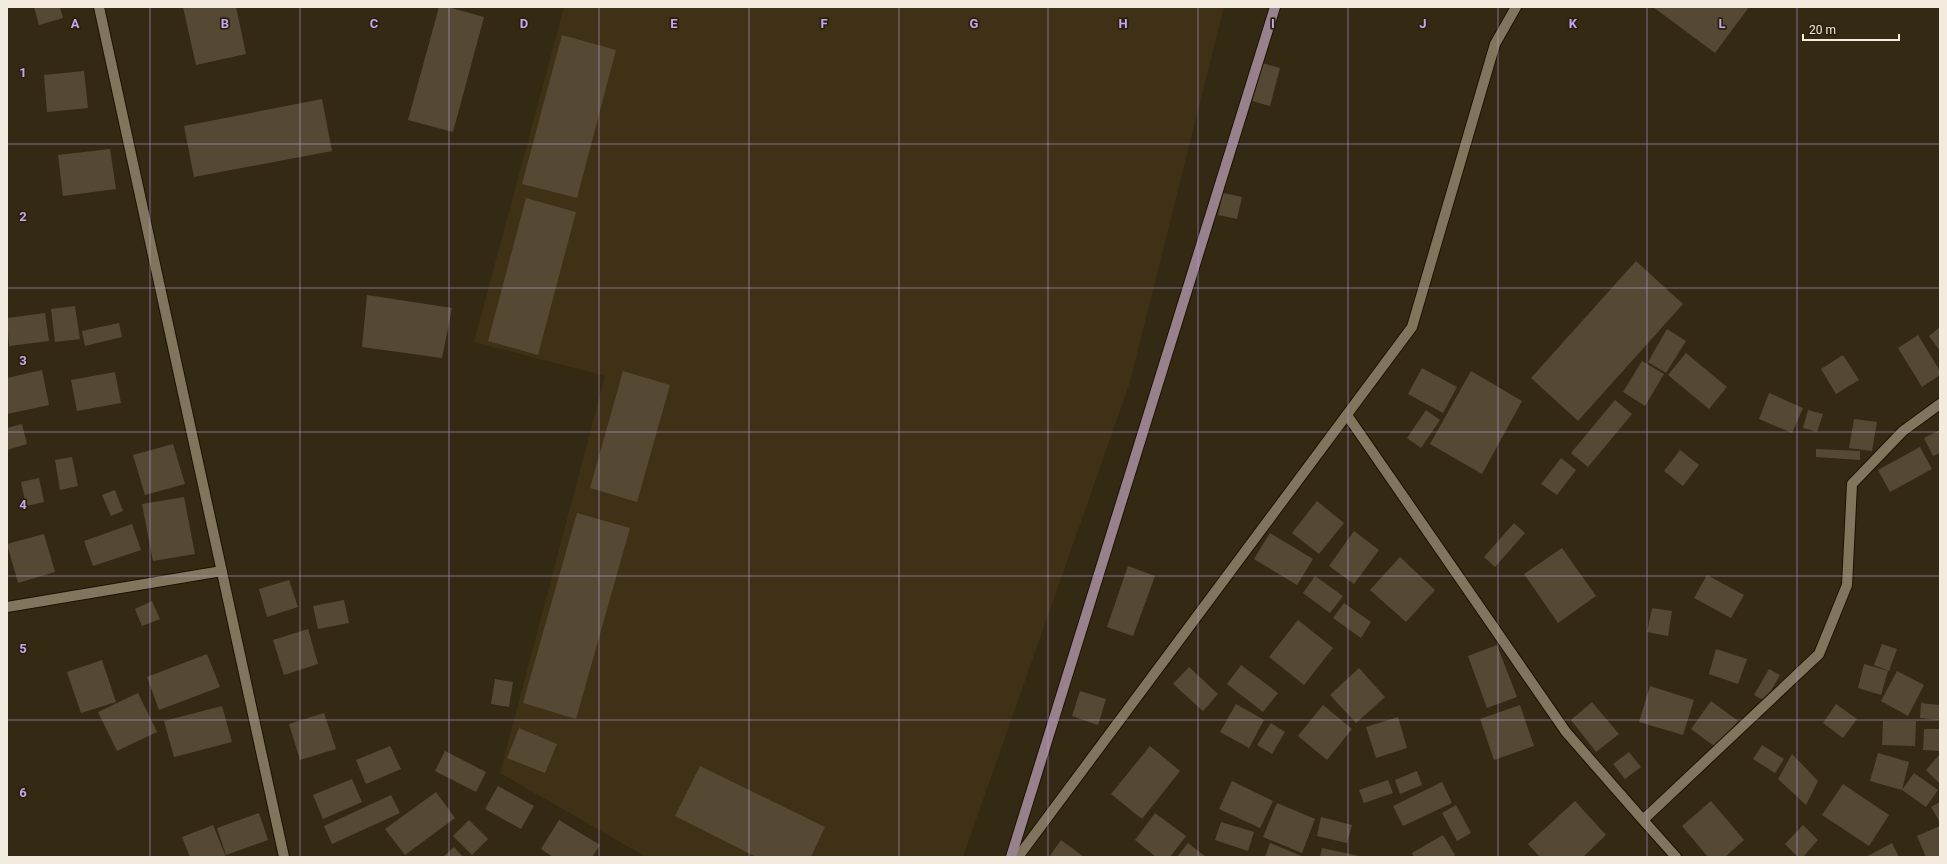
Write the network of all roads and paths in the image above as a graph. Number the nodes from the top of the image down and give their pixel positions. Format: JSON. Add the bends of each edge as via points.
{"nodes":[{"id":1,"x":99,"y":7,"type":"edge"},
{"id":2,"x":1274,"y":7,"type":"edge"},
{"id":3,"x":1516,"y":7,"type":"edge"},
{"id":4,"x":1940,"y":404,"type":"edge"},
{"id":5,"x":1347,"y":415,"type":"junction"},
{"id":6,"x":222,"y":571,"type":"junction"},
{"id":7,"x":7,"y":607,"type":"edge"},
{"id":8,"x":1643,"y":820,"type":"junction"},
{"id":9,"x":284,"y":857,"type":"edge"},
{"id":10,"x":1011,"y":857,"type":"edge"},
{"id":11,"x":1018,"y":857,"type":"edge"},
{"id":12,"x":1676,"y":857,"type":"edge"}],
"edges":[{"from":1,"to":6,"type":"street"},
{"from":2,"to":10,"type":"main road"},
{"from":3,"to":5,"type":"street","via":[[1495,44],[1412,327]]},
{"from":4,"to":8,"type":"street","via":[[1903,431],[1852,484],[1847,585],[1819,654]]},
{"from":5,"to":8,"type":"street","via":[[1566,732]]},
{"from":5,"to":11,"type":"street"},
{"from":6,"to":7,"type":"street"},
{"from":6,"to":9,"type":"street"},
{"from":8,"to":12,"type":"street"}]}
